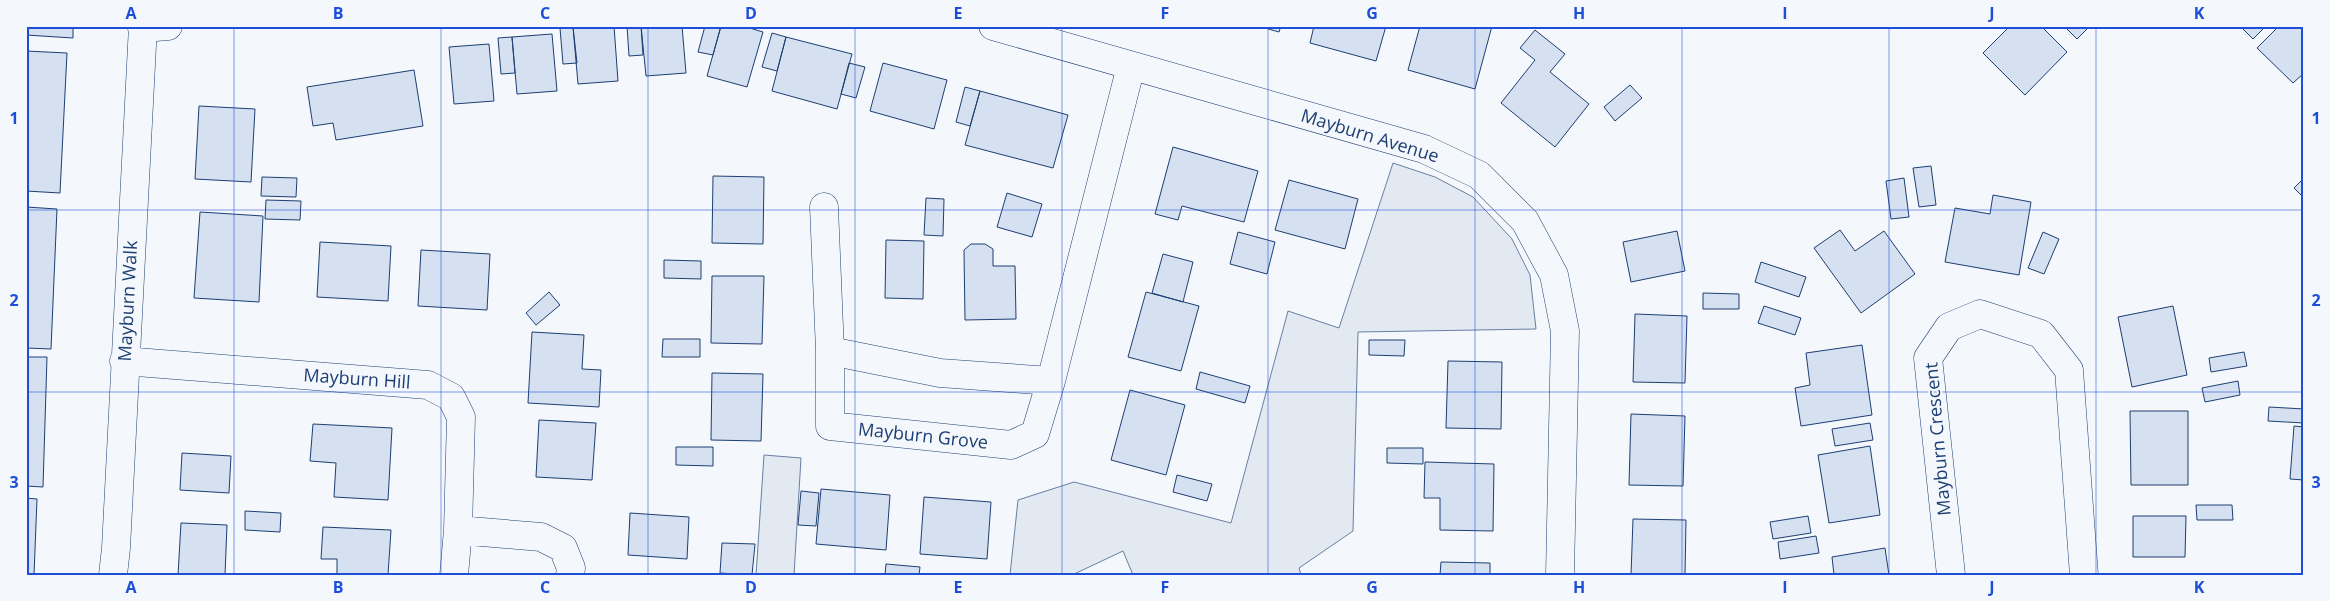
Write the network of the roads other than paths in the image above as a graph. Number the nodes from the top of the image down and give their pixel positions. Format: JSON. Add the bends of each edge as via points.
{"nodes":[{"id":1,"x":993,"y":26,"type":"edge"},
{"id":2,"x":151,"y":27,"type":"edge"},
{"id":3,"x":1131,"y":66,"type":"junction"},
{"id":4,"x":824,"y":208,"type":"dead end"},
{"id":5,"x":830,"y":351,"type":"junction"},
{"id":6,"x":124,"y":361,"type":"junction"},
{"id":7,"x":1052,"y":382,"type":"junction"},
{"id":8,"x":458,"y":530,"type":"junction"},
{"id":9,"x":113,"y":575,"type":"edge"},
{"id":10,"x":454,"y":575,"type":"edge"},
{"id":11,"x":570,"y":575,"type":"edge"},
{"id":12,"x":1560,"y":575,"type":"edge"},
{"id":13,"x":1950,"y":575,"type":"edge"},
{"id":14,"x":2084,"y":575,"type":"edge"}],
"edges":[{"from":1,"to":3,"type":"street","name":"Mayburn Avenue"},
{"from":2,"to":6,"type":"street","name":"Mayburn Walk"},
{"from":3,"to":7,"type":"street","name":"Mayburn Grove"},
{"from":3,"to":12,"type":"street","name":"Mayburn Avenue","via":[[1424,149],[1478,175],[1525,221],[1554,275],[1565,331]]},
{"from":4,"to":5,"type":"street","name":"Mayburn Grove"},
{"from":5,"to":7,"type":"street","via":[[940,373]]},
{"from":5,"to":7,"type":"street","name":"Mayburn Grove","via":[[830,426],[1011,445],[1035,434]]},
{"from":6,"to":8,"type":"street","name":"Mayburn Hill","via":[[428,385],[451,397],[461,417]]},
{"from":6,"to":9,"type":"street","name":"Mayburn Walk"},
{"from":8,"to":10,"type":"street","name":"Mayburn Hill"},
{"from":8,"to":11,"type":"street","via":[[542,537],[563,548],[571,568]]},
{"from":13,"to":14,"type":"street","name":"Mayburn Crescent","via":[[1928,358],[1949,328],[1980,314],[2041,334],[2069,370]]}]}
